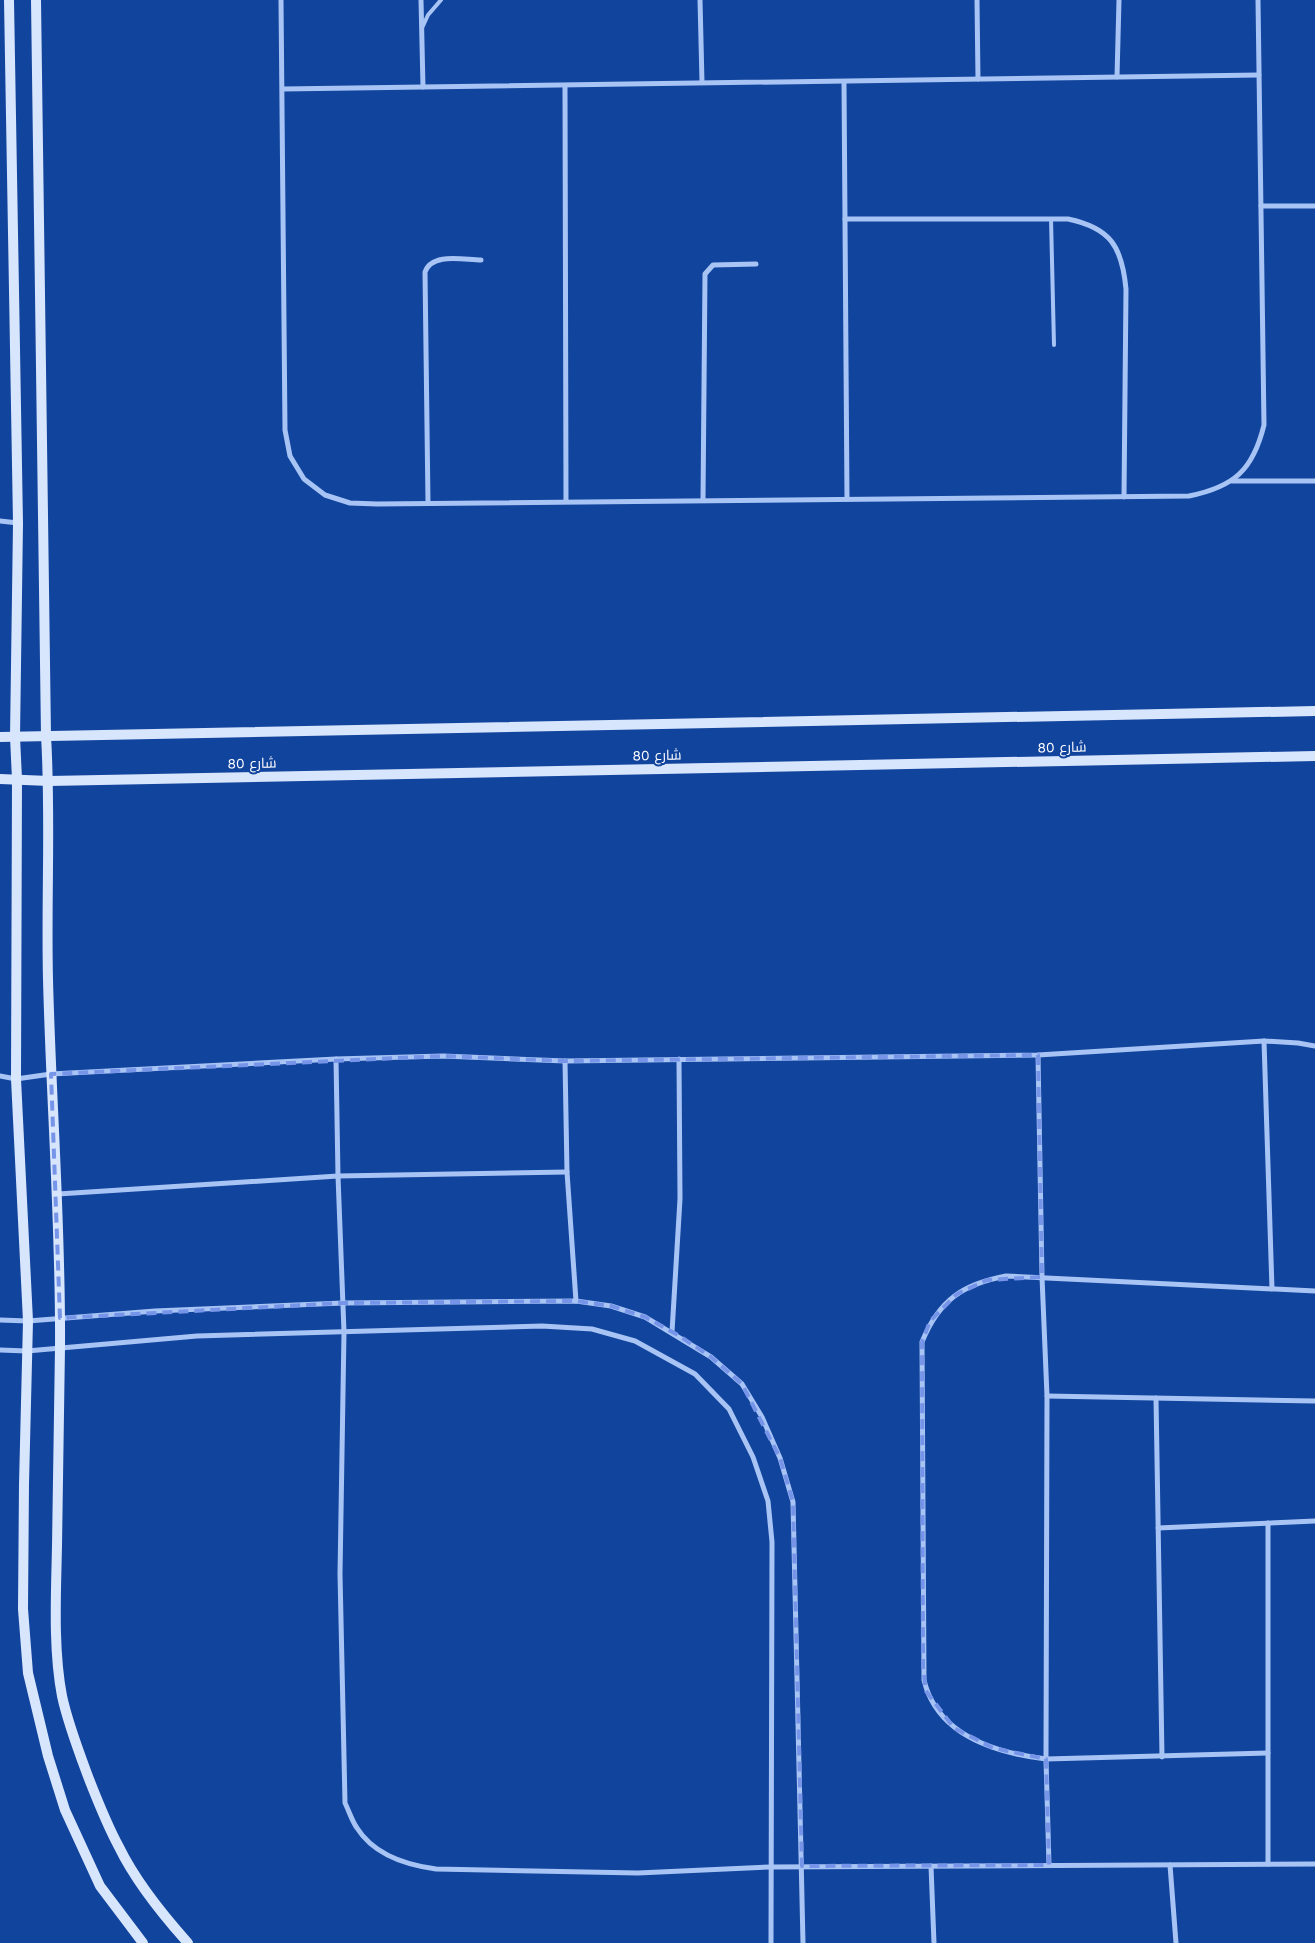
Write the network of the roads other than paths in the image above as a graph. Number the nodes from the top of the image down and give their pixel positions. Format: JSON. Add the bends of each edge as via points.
{"nodes":[{"id":1,"x":9,"y":0,"type":"edge"},
{"id":2,"x":36,"y":0,"type":"edge"},
{"id":3,"x":281,"y":0,"type":"edge"},
{"id":4,"x":421,"y":0,"type":"edge"},
{"id":5,"x":441,"y":0,"type":"edge"},
{"id":6,"x":700,"y":0,"type":"edge"},
{"id":7,"x":977,"y":0,"type":"edge"},
{"id":8,"x":1119,"y":0,"type":"edge"},
{"id":9,"x":1258,"y":0,"type":"edge"},
{"id":10,"x":421,"y":30,"type":"junction"},
{"id":11,"x":1259,"y":75,"type":"junction"},
{"id":12,"x":1117,"y":77,"type":"junction"},
{"id":13,"x":978,"y":79,"type":"junction"},
{"id":14,"x":702,"y":82,"type":"junction"},
{"id":15,"x":844,"y":82,"type":"junction"},
{"id":16,"x":564,"y":86,"type":"junction"},
{"id":17,"x":423,"y":87,"type":"junction"},
{"id":18,"x":282,"y":89,"type":"junction"},
{"id":19,"x":1261,"y":206,"type":"junction"},
{"id":20,"x":1315,"y":206,"type":"edge"},
{"id":21,"x":845,"y":219,"type":"junction"},
{"id":22,"x":1051,"y":219,"type":"junction"},
{"id":23,"x":481,"y":260,"type":"dead end"},
{"id":24,"x":756,"y":264,"type":"dead end"},
{"id":25,"x":1054,"y":345,"type":"dead end"},
{"id":26,"x":1231,"y":481,"type":"junction"},
{"id":27,"x":1315,"y":481,"type":"edge"},
{"id":28,"x":1124,"y":496,"type":"junction"},
{"id":29,"x":847,"y":499,"type":"junction"},
{"id":30,"x":703,"y":500,"type":"junction"},
{"id":31,"x":566,"y":501,"type":"junction"},
{"id":32,"x":428,"y":503,"type":"junction"},
{"id":33,"x":0,"y":521,"type":"edge"},
{"id":34,"x":18,"y":523,"type":"junction"},
{"id":35,"x":1315,"y":711,"type":"edge"},
{"id":36,"x":46,"y":736,"type":"junction"},
{"id":37,"x":0,"y":737,"type":"edge"},
{"id":38,"x":15,"y":737,"type":"junction"},
{"id":39,"x":1315,"y":756,"type":"edge"},
{"id":40,"x":0,"y":779,"type":"edge"},
{"id":41,"x":17,"y":779,"type":"junction"},
{"id":42,"x":49,"y":781,"type":"junction"},
{"id":43,"x":1264,"y":1042,"type":"junction"},
{"id":44,"x":1315,"y":1046,"type":"edge"},
{"id":45,"x":1038,"y":1055,"type":"junction"},
{"id":46,"x":336,"y":1059,"type":"junction"},
{"id":47,"x":679,"y":1059,"type":"junction"},
{"id":48,"x":566,"y":1061,"type":"junction"},
{"id":49,"x":51,"y":1074,"type":"junction"},
{"id":50,"x":0,"y":1076,"type":"edge"},
{"id":51,"x":16,"y":1079,"type":"junction"},
{"id":52,"x":567,"y":1172,"type":"junction"},
{"id":53,"x":338,"y":1176,"type":"junction"},
{"id":54,"x":58,"y":1194,"type":"junction"},
{"id":55,"x":1042,"y":1277,"type":"junction"},
{"id":56,"x":1272,"y":1289,"type":"junction"},
{"id":57,"x":1315,"y":1291,"type":"edge"},
{"id":58,"x":576,"y":1301,"type":"junction"},
{"id":59,"x":343,"y":1303,"type":"junction"},
{"id":60,"x":60,"y":1318,"type":"junction"},
{"id":61,"x":0,"y":1320,"type":"edge"},
{"id":62,"x":28,"y":1321,"type":"junction"},
{"id":63,"x":344,"y":1332,"type":"junction"},
{"id":64,"x":672,"y":1332,"type":"junction"},
{"id":65,"x":60,"y":1347,"type":"junction"},
{"id":66,"x":0,"y":1350,"type":"edge"},
{"id":67,"x":27,"y":1351,"type":"junction"},
{"id":68,"x":1047,"y":1396,"type":"junction"},
{"id":69,"x":1156,"y":1398,"type":"junction"},
{"id":70,"x":1315,"y":1401,"type":"edge"},
{"id":71,"x":1315,"y":1521,"type":"edge"},
{"id":72,"x":1268,"y":1523,"type":"junction"},
{"id":73,"x":1158,"y":1528,"type":"junction"},
{"id":74,"x":1268,"y":1753,"type":"junction"},
{"id":75,"x":1162,"y":1757,"type":"junction"},
{"id":76,"x":1046,"y":1758,"type":"junction"},
{"id":77,"x":1268,"y":1864,"type":"junction"},
{"id":78,"x":1315,"y":1864,"type":"edge"},
{"id":79,"x":1049,"y":1865,"type":"junction"},
{"id":80,"x":1170,"y":1865,"type":"junction"},
{"id":81,"x":802,"y":1866,"type":"junction"},
{"id":82,"x":931,"y":1866,"type":"junction"},
{"id":83,"x":770,"y":1867,"type":"junction"},
{"id":84,"x":143,"y":1943,"type":"edge"},
{"id":85,"x":188,"y":1943,"type":"edge"},
{"id":86,"x":771,"y":1943,"type":"edge"},
{"id":87,"x":803,"y":1943,"type":"edge"},
{"id":88,"x":934,"y":1943,"type":"edge"},
{"id":89,"x":1176,"y":1943,"type":"edge"}],
"edges":[{"from":1,"to":34,"type":"street"},
{"from":2,"to":36,"type":"street"},
{"from":3,"to":18,"type":"street"},
{"from":4,"to":10,"type":"street"},
{"from":5,"to":10,"type":"lane"},
{"from":6,"to":14,"type":"street"},
{"from":7,"to":13,"type":"street"},
{"from":8,"to":12,"type":"street"},
{"from":9,"to":11,"type":"street"},
{"from":10,"to":17,"type":"street"},
{"from":11,"to":12,"type":"street"},
{"from":11,"to":19,"type":"street"},
{"from":12,"to":13,"type":"street"},
{"from":13,"to":15,"type":"street"},
{"from":14,"to":15,"type":"street"},
{"from":14,"to":16,"type":"street"},
{"from":15,"to":21,"type":"street"},
{"from":16,"to":17,"type":"street"},
{"from":16,"to":31,"type":"street"},
{"from":17,"to":18,"type":"street"},
{"from":18,"to":32,"type":"street","via":[[285,430],[290,456],[304,479],[325,495],[350,503]]},
{"from":19,"to":20,"type":"street"},
{"from":19,"to":26,"type":"street","via":[[1264,425],[1259,447],[1247,466]]},
{"from":21,"to":22,"type":"street"},
{"from":21,"to":29,"type":"street"},
{"from":22,"to":25,"type":"lane"},
{"from":22,"to":28,"type":"street","via":[[1088,223],[1105,234],[1118,250],[1124,269]]},
{"from":23,"to":32,"type":"street","via":[[438,260],[429,264],[425,272]]},
{"from":24,"to":30,"type":"street","via":[[713,265],[705,274]]},
{"from":26,"to":27,"type":"street"},
{"from":26,"to":28,"type":"street","via":[[1211,492],[1189,496]]},
{"from":28,"to":29,"type":"street"},
{"from":29,"to":30,"type":"street"},
{"from":30,"to":31,"type":"street"},
{"from":31,"to":32,"type":"street"},
{"from":33,"to":34,"type":"street"},
{"from":34,"to":38,"type":"street"},
{"from":35,"to":36,"type":"street"},
{"from":36,"to":38,"type":"street"},
{"from":36,"to":42,"type":"street"},
{"from":37,"to":38,"type":"street"},
{"from":38,"to":41,"type":"street"},
{"from":39,"to":42,"type":"street","name":"شارع 80"},
{"from":40,"to":41,"type":"street","name":"شارع 80"},
{"from":41,"to":42,"type":"street","name":"شارع 80"},
{"from":41,"to":51,"type":"street"},
{"from":42,"to":49,"type":"street","via":[[47,957]]},
{"from":43,"to":44,"type":"street"},
{"from":43,"to":45,"type":"street"},
{"from":43,"to":56,"type":"street"},
{"from":45,"to":47,"type":"street"},
{"from":45,"to":55,"type":"street"},
{"from":46,"to":48,"type":"street","via":[[443,1056]]},
{"from":46,"to":49,"type":"street"},
{"from":46,"to":53,"type":"street"},
{"from":47,"to":48,"type":"street"},
{"from":47,"to":64,"type":"street","via":[[680,1198]]},
{"from":48,"to":52,"type":"street"},
{"from":49,"to":51,"type":"street"},
{"from":49,"to":54,"type":"street"},
{"from":50,"to":51,"type":"street"},
{"from":51,"to":62,"type":"street"},
{"from":52,"to":53,"type":"street"},
{"from":52,"to":58,"type":"street"},
{"from":53,"to":54,"type":"street"},
{"from":53,"to":59,"type":"street"},
{"from":54,"to":60,"type":"street"},
{"from":55,"to":56,"type":"street"},
{"from":55,"to":68,"type":"street"},
{"from":55,"to":76,"type":"street","via":[[1006,1276],[965,1290],[944,1305],[930,1321],[922,1342],[923,1667],[929,1697],[954,1728],[994,1748]]},
{"from":56,"to":57,"type":"street"},
{"from":58,"to":59,"type":"street"},
{"from":58,"to":64,"type":"street","via":[[611,1306],[644,1317]]},
{"from":59,"to":60,"type":"street"},
{"from":59,"to":63,"type":"street"},
{"from":60,"to":62,"type":"street"},
{"from":60,"to":65,"type":"street"},
{"from":61,"to":62,"type":"street"},
{"from":62,"to":67,"type":"street"},
{"from":63,"to":65,"type":"street","via":[[197,1336]]},
{"from":63,"to":83,"type":"street","via":[[503,1326],[592,1329],[635,1341],[695,1374],[729,1409],[753,1457],[768,1501],[772,1542]]},
{"from":63,"to":83,"type":"street","via":[[340,1574],[345,1803],[358,1829],[392,1859],[436,1869],[638,1873]]},
{"from":64,"to":81,"type":"street","via":[[712,1357],[742,1384],[780,1458],[793,1502]]},
{"from":65,"to":67,"type":"street"},
{"from":65,"to":85,"type":"street","via":[[56,1575],[62,1695],[82,1762],[120,1849],[154,1901]]},
{"from":66,"to":67,"type":"street"},
{"from":67,"to":84,"type":"street","via":[[23,1609],[28,1673],[65,1810],[100,1886]]},
{"from":68,"to":69,"type":"street"},
{"from":68,"to":76,"type":"street"},
{"from":69,"to":70,"type":"street"},
{"from":69,"to":73,"type":"street"},
{"from":71,"to":72,"type":"street"},
{"from":72,"to":73,"type":"street"},
{"from":72,"to":74,"type":"street"},
{"from":73,"to":75,"type":"street"},
{"from":74,"to":75,"type":"street"},
{"from":74,"to":77,"type":"street"},
{"from":75,"to":76,"type":"street"},
{"from":76,"to":79,"type":"street"},
{"from":77,"to":78,"type":"street"},
{"from":77,"to":80,"type":"street"},
{"from":79,"to":80,"type":"street"},
{"from":79,"to":82,"type":"street"},
{"from":80,"to":89,"type":"street"},
{"from":81,"to":82,"type":"street"},
{"from":81,"to":83,"type":"street"},
{"from":81,"to":87,"type":"street"},
{"from":82,"to":88,"type":"street"},
{"from":83,"to":86,"type":"street"}]}
